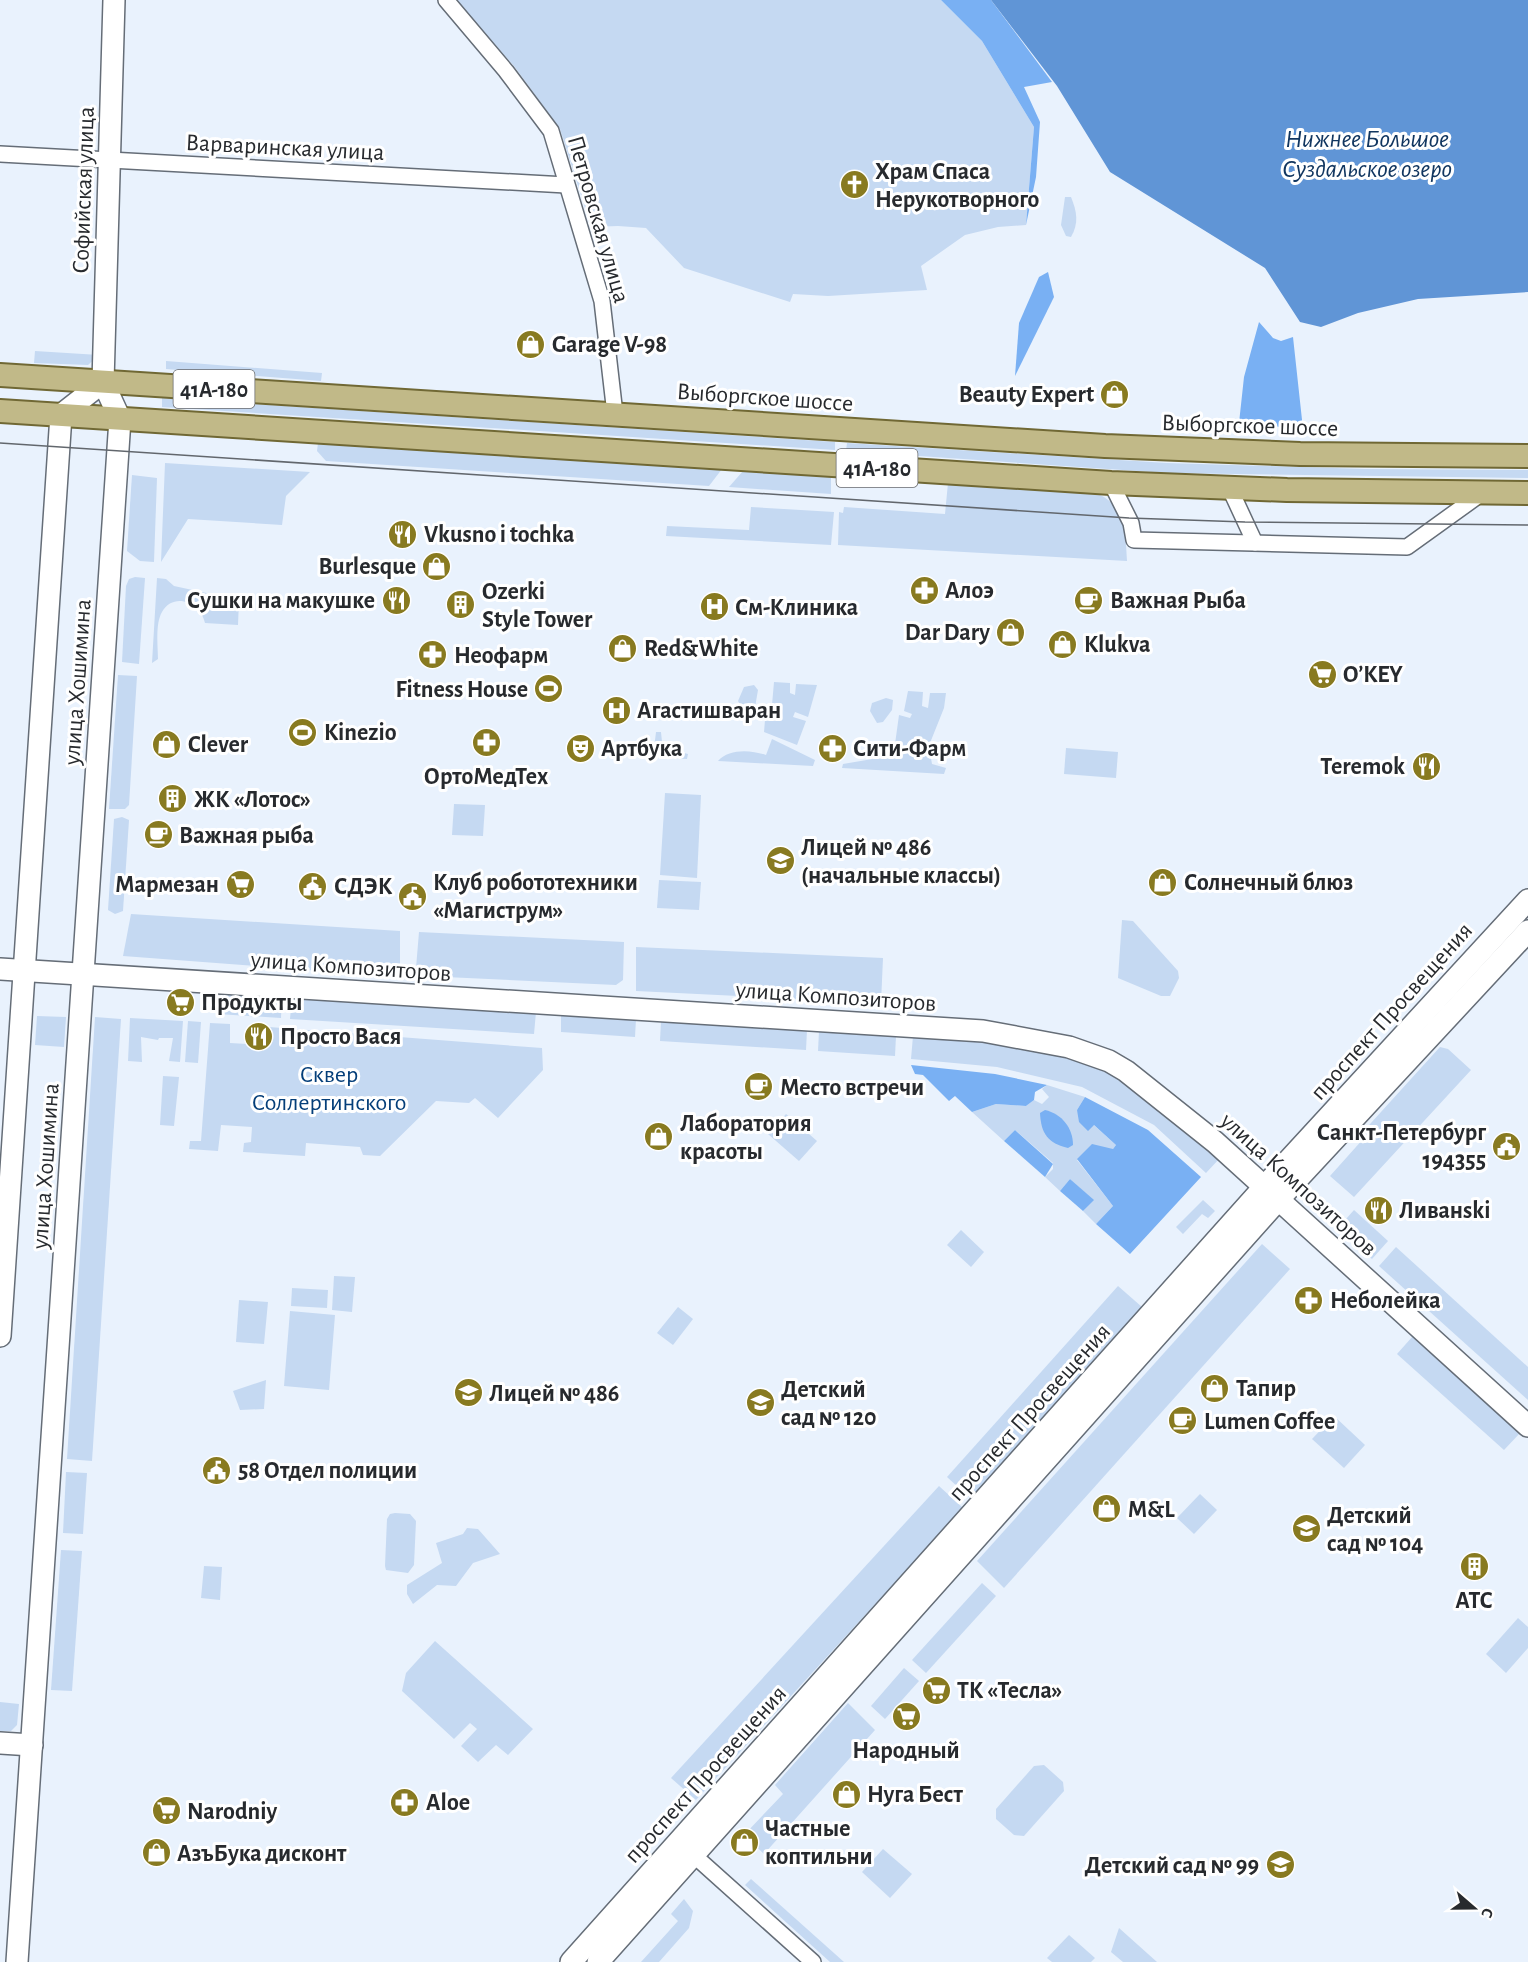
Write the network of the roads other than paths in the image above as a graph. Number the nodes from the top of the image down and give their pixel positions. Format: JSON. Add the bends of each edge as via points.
{"nodes":[{"id":1,"x":114,"y":0,"type":"edge"},
{"id":2,"x":446,"y":0,"type":"edge"},
{"id":3,"x":0,"y":154,"type":"edge"},
{"id":4,"x":110,"y":160,"type":"junction"},
{"id":5,"x":567,"y":185,"type":"junction"},
{"id":6,"x":0,"y":375,"type":"edge"},
{"id":7,"x":103,"y":382,"type":"junction"},
{"id":8,"x":0,"y":411,"type":"edge"},
{"id":9,"x":615,"y":414,"type":"junction"},
{"id":10,"x":61,"y":415,"type":"junction"},
{"id":11,"x":120,"y":419,"type":"junction"},
{"id":12,"x":1528,"y":456,"type":"edge"},
{"id":13,"x":1111,"y":483,"type":"junction"},
{"id":14,"x":1230,"y":489,"type":"junction"},
{"id":15,"x":1482,"y":493,"type":"junction"},
{"id":16,"x":1528,"y":493,"type":"edge"},
{"id":17,"x":1255,"y":543,"type":"junction"},
{"id":18,"x":1528,"y":900,"type":"edge"},
{"id":19,"x":1528,"y":931,"type":"edge"},
{"id":20,"x":0,"y":957,"type":"edge"},
{"id":21,"x":24,"y":964,"type":"junction"},
{"id":22,"x":83,"y":968,"type":"junction"},
{"id":23,"x":0,"y":969,"type":"edge"},
{"id":24,"x":1274,"y":1191,"type":"junction"},
{"id":25,"x":0,"y":1336,"type":"edge"},
{"id":26,"x":1528,"y":1414,"type":"edge"},
{"id":27,"x":1528,"y":1426,"type":"edge"},
{"id":28,"x":0,"y":1743,"type":"edge"},
{"id":29,"x":32,"y":1745,"type":"junction"},
{"id":30,"x":686,"y":1848,"type":"junction"},
{"id":31,"x":17,"y":1962,"type":"edge"},
{"id":32,"x":571,"y":1962,"type":"edge"},
{"id":33,"x":598,"y":1962,"type":"edge"},
{"id":34,"x":813,"y":1962,"type":"edge"}],
"edges":[{"from":1,"to":4,"type":"street","name":"Софийская улица"},
{"from":2,"to":5,"type":"street","name":"Петровская улица","via":[[550,131]]},
{"from":3,"to":4,"type":"street","name":"Варваринская улица"},
{"from":4,"to":5,"type":"street","name":"Варваринская улица"},
{"from":4,"to":7,"type":"street","name":"Софийская улица"},
{"from":5,"to":9,"type":"street","name":"Петровская улица","via":[[602,301]]},
{"from":6,"to":7,"type":"main road","name":"Выборгское шоссе","number":"41А-180"},
{"from":7,"to":9,"type":"main road","name":"Выборгское шоссе","number":"41А-180"},
{"from":7,"to":10,"type":"street"},
{"from":7,"to":11,"type":"street","name":"улица Хошимина"},
{"from":8,"to":10,"type":"main road","number":"41А-180"},
{"from":9,"to":12,"type":"main road","name":"Выборгское шоссе","number":"41А-180","via":[[1192,451]]},
{"from":10,"to":11,"type":"main road","number":"41А-180"},
{"from":10,"to":21,"type":"street","name":"улица Хошимина"},
{"from":11,"to":13,"type":"main road","number":"41А-180"},
{"from":11,"to":22,"type":"street","name":"улица Хошимина"},
{"from":13,"to":14,"type":"main road","number":"41А-180"},
{"from":13,"to":17,"type":"street","via":[[1131,523],[1134,540]]},
{"from":14,"to":15,"type":"main road","number":"41А-180"},
{"from":14,"to":17,"type":"street"},
{"from":15,"to":16,"type":"main road","number":"41А-180"},
{"from":15,"to":17,"type":"street","via":[[1407,547]]},
{"from":18,"to":24,"type":"street","name":"проспект Просвещения"},
{"from":19,"to":24,"type":"street","name":"проспект Просвещения"},
{"from":20,"to":21,"type":"street","name":"улица Композиторов"},
{"from":21,"to":22,"type":"street","name":"улица Композиторов"},
{"from":21,"to":23,"type":"street","name":"улица Композиторов"},
{"from":21,"to":25,"type":"street","name":"улица Хошимина"},
{"from":22,"to":24,"type":"street","name":"улица Композиторов","via":[[1009,1034],[1069,1047],[1126,1071]]},
{"from":22,"to":29,"type":"street","name":"улица Хошимина"},
{"from":24,"to":26,"type":"street","name":"улица Композиторов"},
{"from":24,"to":27,"type":"street","name":"улица Композиторов"},
{"from":24,"to":30,"type":"street","name":"проспект Просвещения"},
{"from":28,"to":29,"type":"street"},
{"from":29,"to":31,"type":"street","name":"улица Хошимина"},
{"from":30,"to":32,"type":"street","name":"проспект Просвещения"},
{"from":30,"to":33,"type":"street","name":"проспект Просвещения"},
{"from":30,"to":34,"type":"street"}]}
